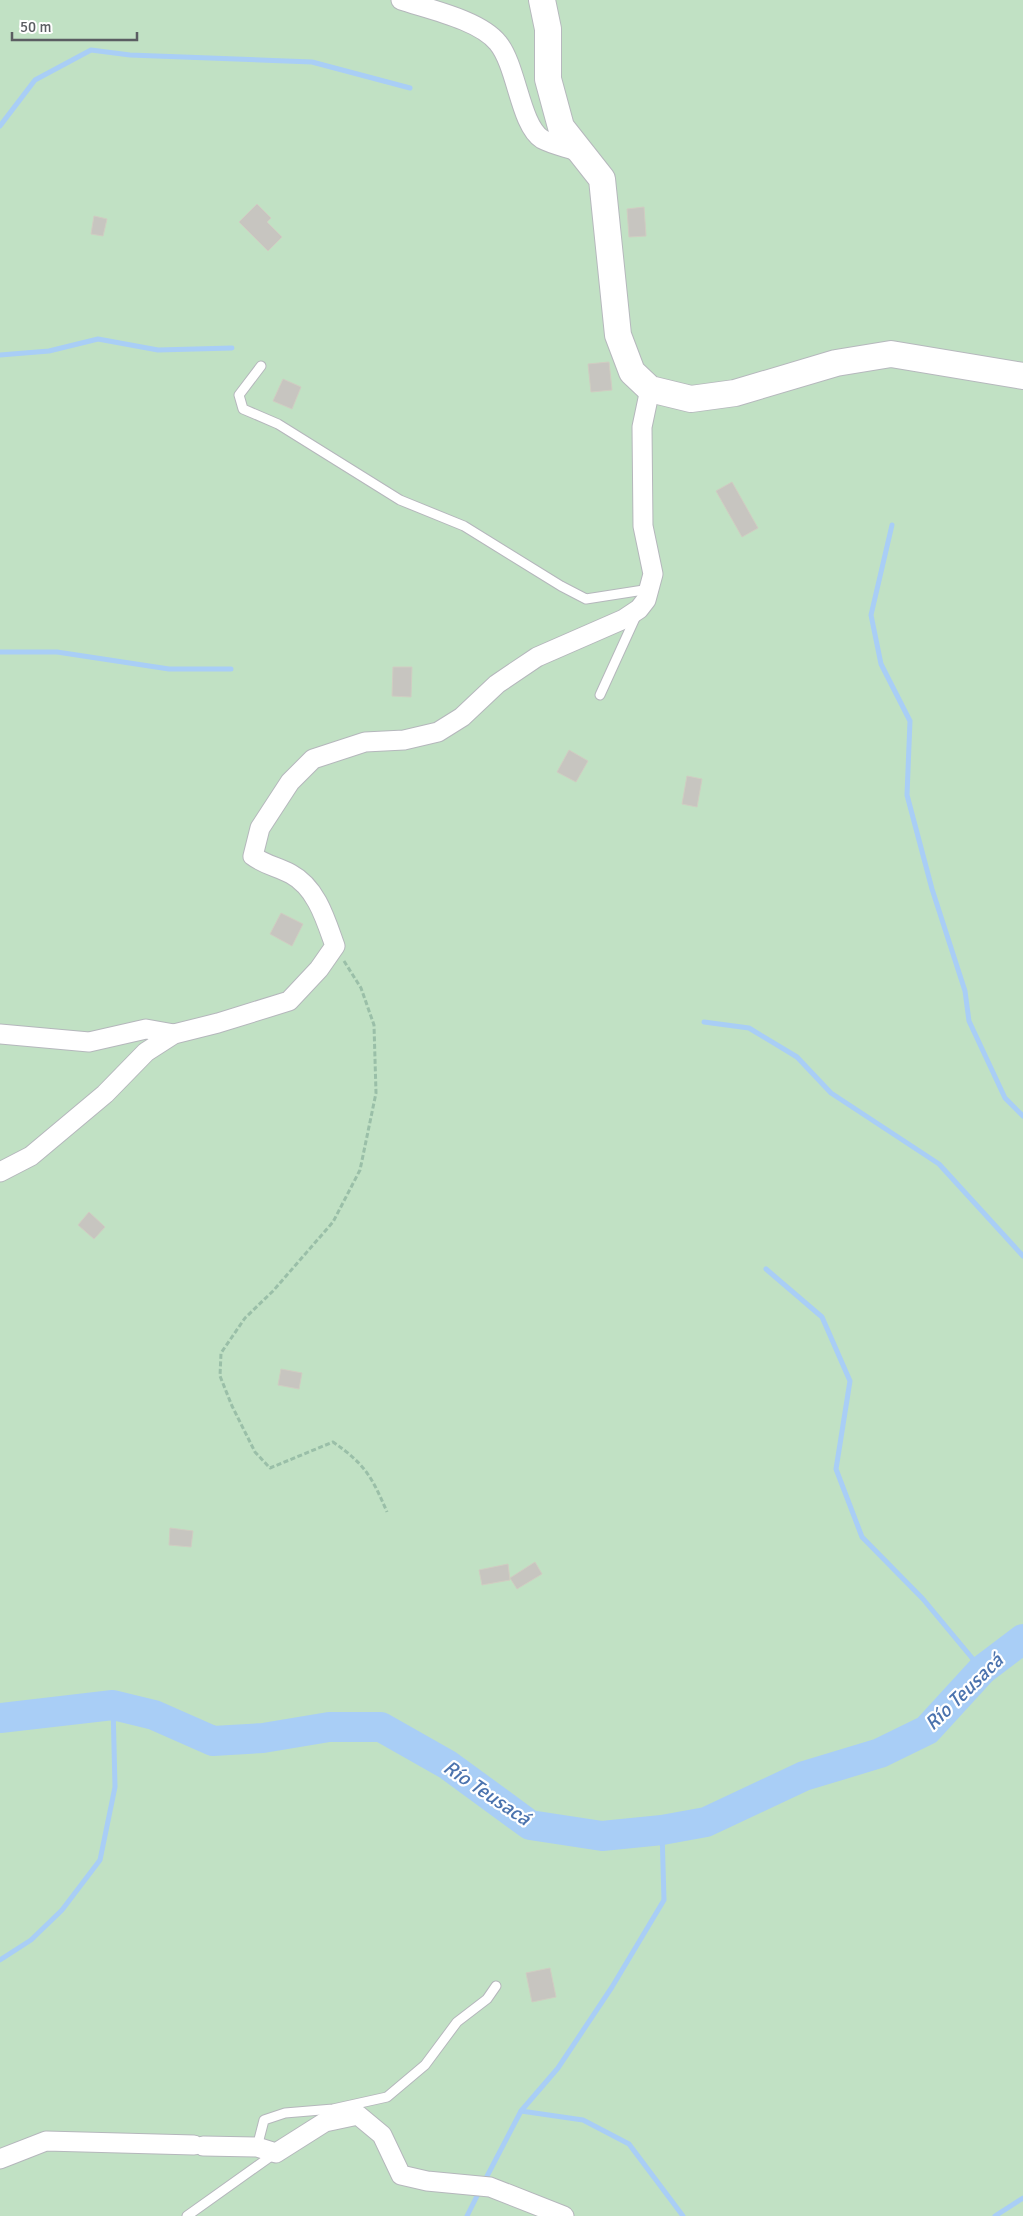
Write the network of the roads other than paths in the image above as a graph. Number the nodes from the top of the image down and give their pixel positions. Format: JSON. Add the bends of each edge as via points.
{"nodes":[{"id":1,"x":401,"y":0,"type":"edge"},
{"id":2,"x":542,"y":0,"type":"edge"},
{"id":3,"x":583,"y":153,"type":"junction"},
{"id":4,"x":261,"y":366,"type":"dead end"},
{"id":5,"x":1023,"y":376,"type":"edge"},
{"id":6,"x":650,"y":389,"type":"junction"},
{"id":7,"x":650,"y":589,"type":"junction"},
{"id":8,"x":639,"y":609,"type":"junction"},
{"id":9,"x":600,"y":696,"type":"dead end"},
{"id":10,"x":0,"y":1034,"type":"edge"},
{"id":11,"x":174,"y":1034,"type":"junction"},
{"id":12,"x":0,"y":1172,"type":"edge"},
{"id":13,"x":496,"y":1986,"type":"dead end"},
{"id":14,"x":258,"y":2147,"type":"junction"},
{"id":15,"x":276,"y":2153,"type":"junction"},
{"id":16,"x":0,"y":2159,"type":"edge"},
{"id":17,"x":186,"y":2216,"type":"edge"},
{"id":18,"x":564,"y":2216,"type":"edge"}],
"edges":[{"from":1,"to":3,"type":"street","via":[[474,25],[497,41],[509,59],[529,123],[541,138]]},
{"from":2,"to":3,"type":"street","via":[[548,29],[550,89],[561,127]]},
{"from":3,"to":6,"type":"street","via":[[602,179],[618,335],[632,372]]},
{"from":4,"to":7,"type":"lane","via":[[239,395],[243,409],[278,424],[400,500],[464,526],[586,599]]},
{"from":5,"to":6,"type":"street","via":[[891,354],[836,363],[734,393],[691,399]]},
{"from":6,"to":7,"type":"street","via":[[642,427],[643,526],[653,574]]},
{"from":7,"to":8,"type":"street"},
{"from":8,"to":9,"type":"lane"},
{"from":8,"to":11,"type":"street","via":[[624,619],[537,657],[497,684],[462,716],[438,732],[404,740],[365,742],[313,759],[290,782],[260,828],[253,856],[264,864],[292,874],[312,893],[335,946],[289,1001]]},
{"from":10,"to":11,"type":"street","via":[[89,1042],[146,1029]]},
{"from":11,"to":12,"type":"street","via":[[146,1052],[105,1094],[31,1156]]},
{"from":13,"to":14,"type":"lane","via":[[487,1998],[458,2022],[425,2065],[387,2097],[264,2120]]},
{"from":14,"to":15,"type":"street"},
{"from":14,"to":16,"type":"street","via":[[46,2141]]},
{"from":15,"to":17,"type":"lane"},
{"from":15,"to":18,"type":"street","via":[[325,2122],[358,2115],[382,2135],[401,2176],[490,2187]]}]}
